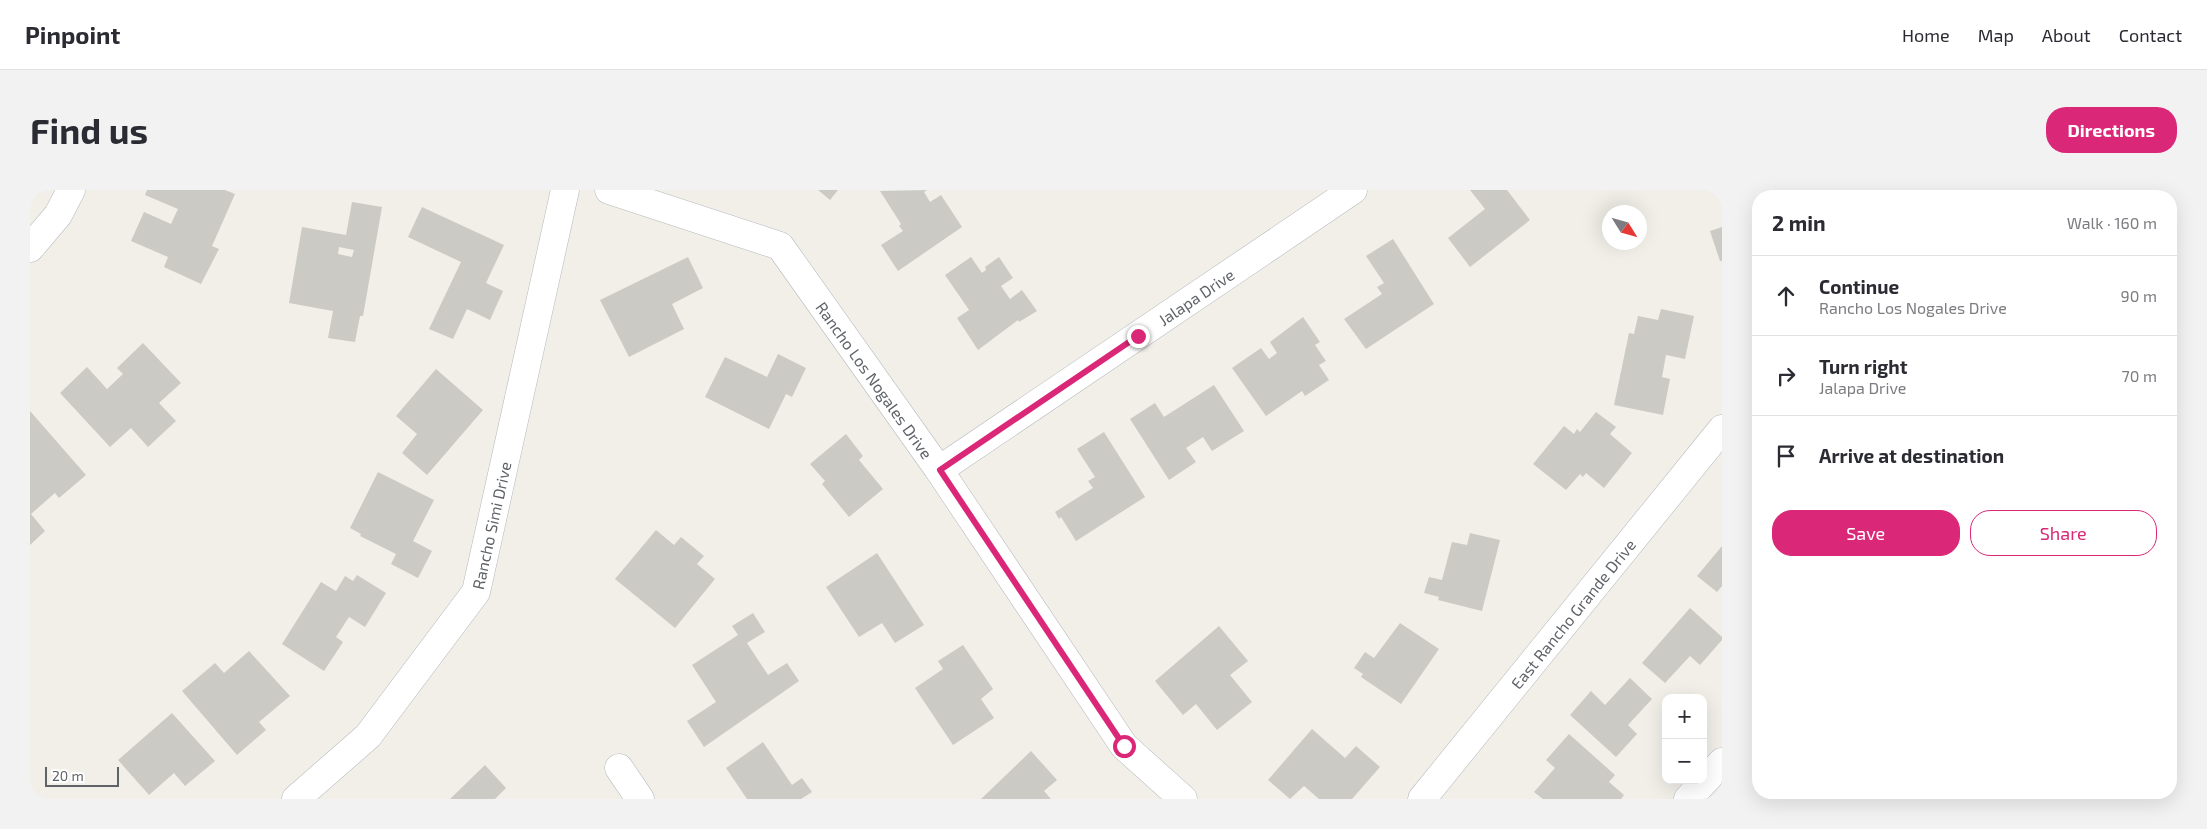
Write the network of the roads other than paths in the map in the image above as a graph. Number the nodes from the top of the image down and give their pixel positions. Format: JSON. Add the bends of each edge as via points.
{"nodes":[{"id":1,"x":71,"y":190,"type":"edge"},
{"id":2,"x":565,"y":190,"type":"edge"},
{"id":3,"x":609,"y":190,"type":"edge"},
{"id":4,"x":1353,"y":190,"type":"edge"},
{"id":5,"x":30,"y":248,"type":"edge"},
{"id":6,"x":1722,"y":429,"type":"edge"},
{"id":7,"x":940,"y":470,"type":"junction"},
{"id":8,"x":1722,"y":762,"type":"edge"},
{"id":9,"x":618,"y":768,"type":"dead end"},
{"id":10,"x":296,"y":799,"type":"edge"},
{"id":11,"x":640,"y":799,"type":"edge"},
{"id":12,"x":1184,"y":799,"type":"edge"},
{"id":13,"x":1422,"y":799,"type":"edge"},
{"id":14,"x":1688,"y":799,"type":"edge"}],
"edges":[{"from":1,"to":5,"type":"street","via":[[58,216]]},
{"from":2,"to":10,"type":"street","name":"Rancho Simi Drive","via":[[476,592],[368,736]]},
{"from":3,"to":7,"type":"street","name":"Rancho Los Nogales Drive","via":[[780,246]]},
{"from":4,"to":7,"type":"street","name":"Jalapa Drive"},
{"from":6,"to":13,"type":"street","name":"East Rancho Grande Drive"},
{"from":7,"to":12,"type":"street","name":"Rancho Los Nogales Drive","via":[[1124,746]]},
{"from":8,"to":14,"type":"street"},
{"from":9,"to":11,"type":"street"}]}
